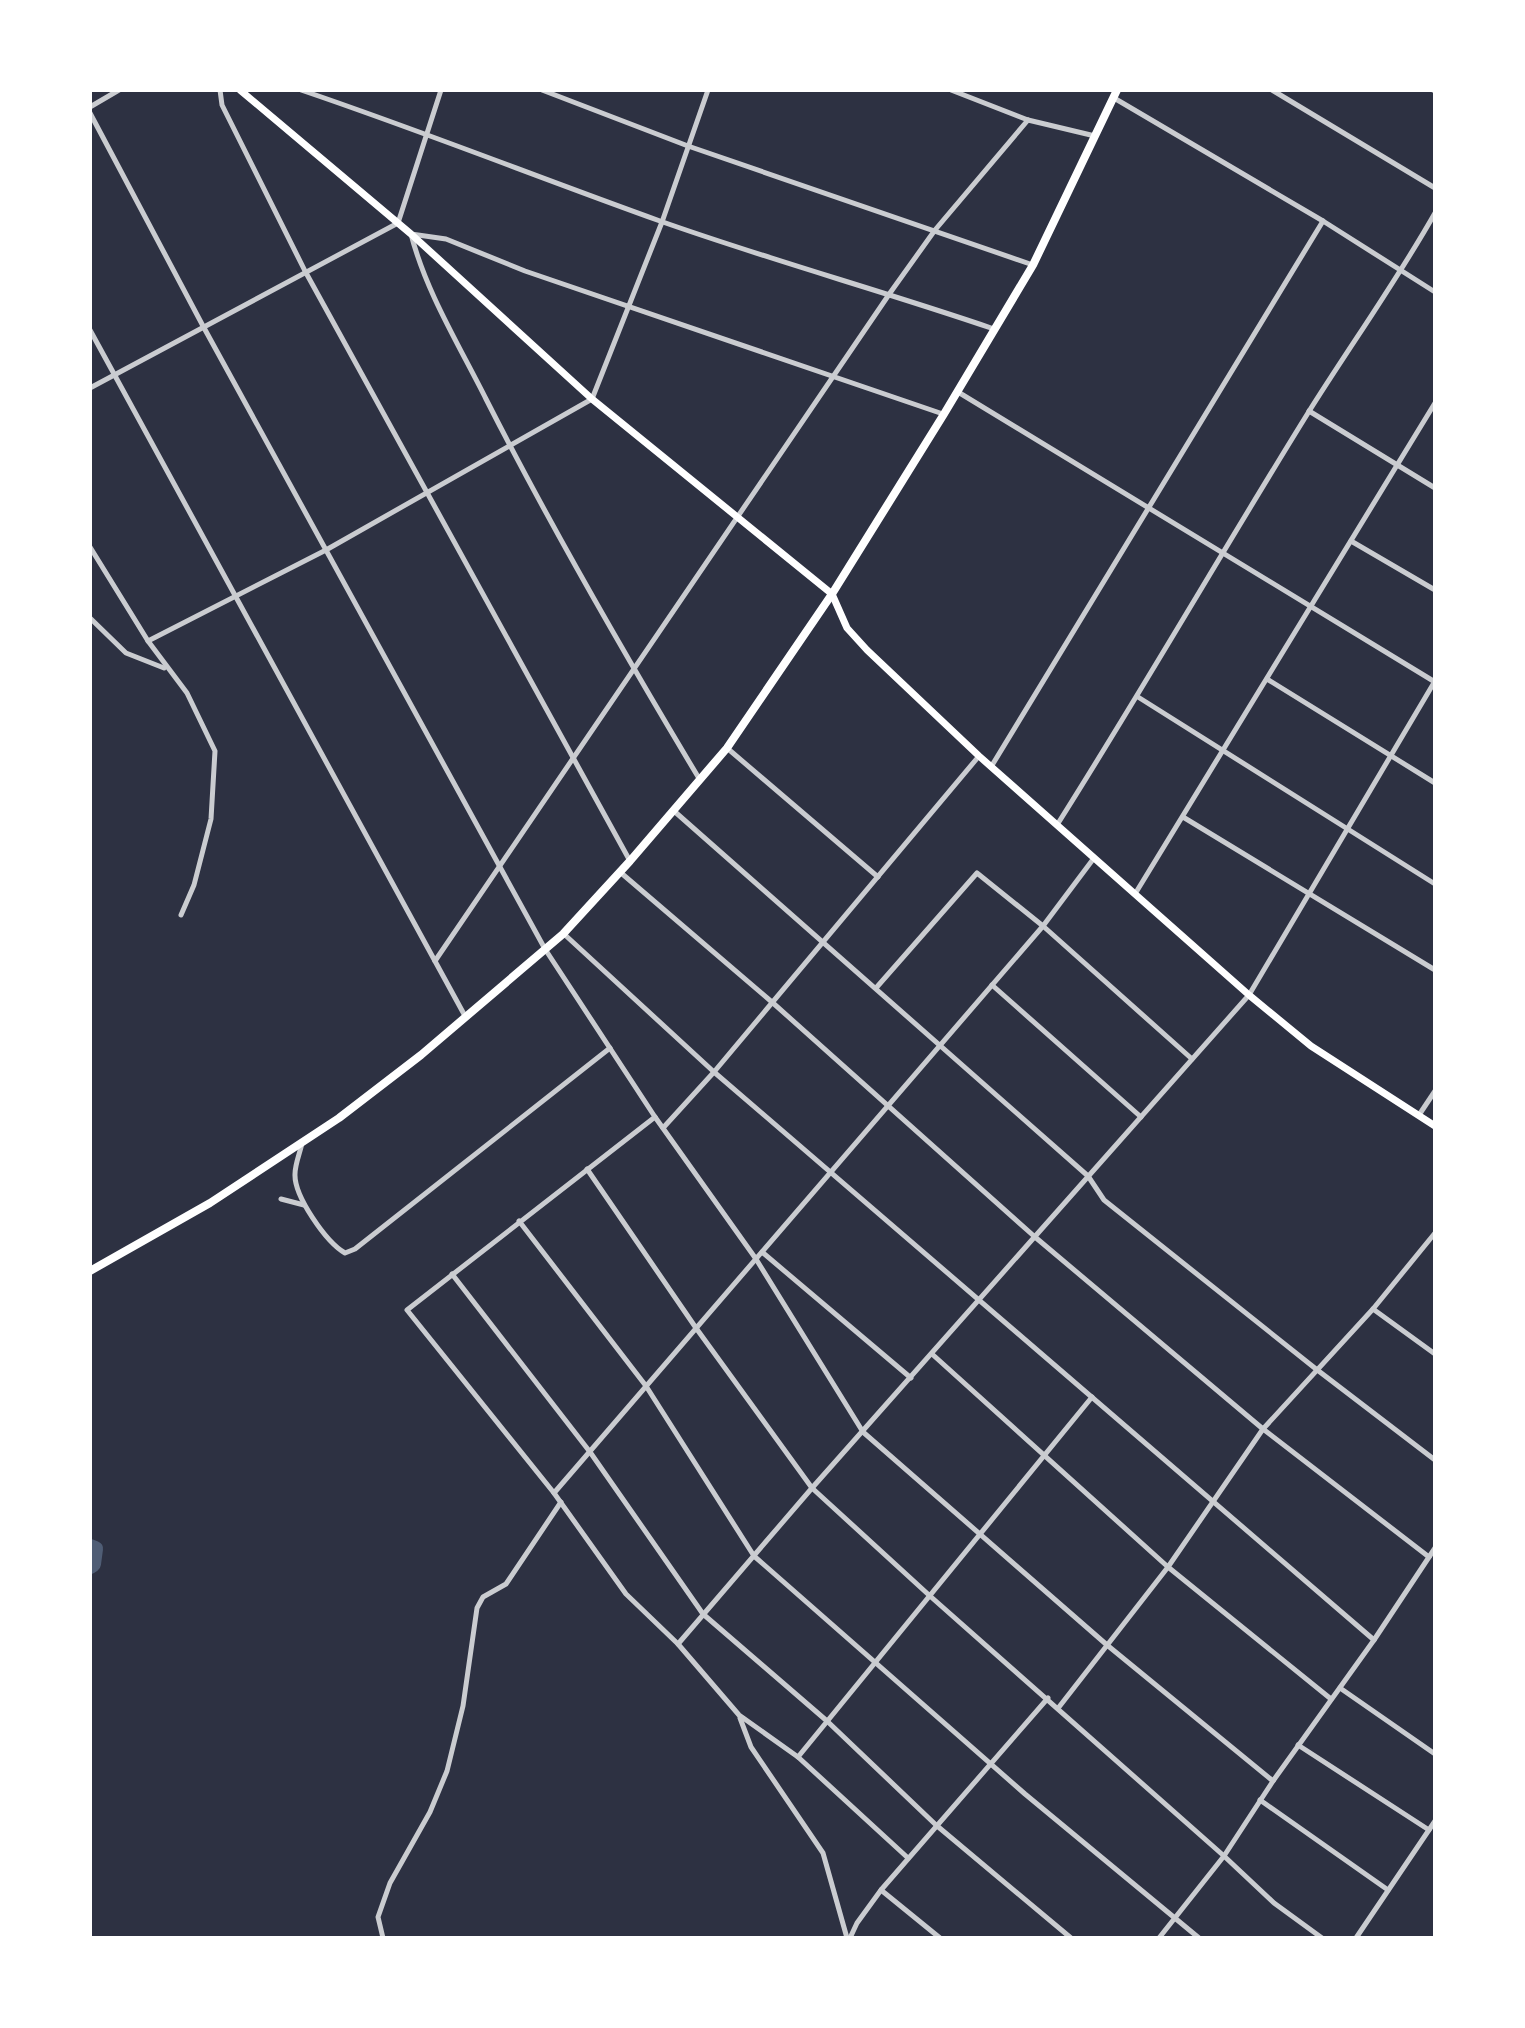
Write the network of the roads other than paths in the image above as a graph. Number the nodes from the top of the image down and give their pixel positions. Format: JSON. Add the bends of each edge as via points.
{"nodes":[{"id":1,"x":119,"y":90,"type":"edge"},
{"id":2,"x":220,"y":90,"type":"edge"},
{"id":3,"x":240,"y":90,"type":"edge"},
{"id":4,"x":301,"y":90,"type":"edge"},
{"id":5,"x":441,"y":90,"type":"edge"},
{"id":6,"x":542,"y":90,"type":"edge"},
{"id":7,"x":708,"y":90,"type":"edge"},
{"id":8,"x":951,"y":90,"type":"edge"},
{"id":9,"x":978,"y":90,"type":"edge"},
{"id":10,"x":1272,"y":90,"type":"edge"},
{"id":11,"x":1116,"y":94,"type":"edge"},
{"id":12,"x":975,"y":98,"type":"junction"},
{"id":13,"x":90,"y":110,"type":"edge"},
{"id":14,"x":1028,"y":120,"type":"junction"},
{"id":15,"x":426,"y":133,"type":"junction"},
{"id":16,"x":1097,"y":136,"type":"junction"},
{"id":17,"x":688,"y":146,"type":"junction"},
{"id":18,"x":1435,"y":188,"type":"edge"},
{"id":19,"x":1435,"y":213,"type":"edge"},
{"id":20,"x":1323,"y":221,"type":"junction"},
{"id":21,"x":662,"y":222,"type":"junction"},
{"id":22,"x":398,"y":223,"type":"junction"},
{"id":23,"x":935,"y":230,"type":"junction"},
{"id":24,"x":411,"y":234,"type":"junction"},
{"id":25,"x":1033,"y":265,"type":"junction"},
{"id":26,"x":1402,"y":270,"type":"junction"},
{"id":27,"x":305,"y":271,"type":"junction"},
{"id":28,"x":1435,"y":292,"type":"edge"},
{"id":29,"x":890,"y":293,"type":"junction"},
{"id":30,"x":628,"y":307,"type":"junction"},
{"id":31,"x":203,"y":326,"type":"junction"},
{"id":32,"x":994,"y":329,"type":"junction"},
{"id":33,"x":90,"y":330,"type":"edge"},
{"id":34,"x":114,"y":374,"type":"junction"},
{"id":35,"x":834,"y":376,"type":"junction"},
{"id":36,"x":90,"y":388,"type":"edge"},
{"id":37,"x":958,"y":392,"type":"junction"},
{"id":38,"x":592,"y":399,"type":"junction"},
{"id":39,"x":1435,"y":403,"type":"edge"},
{"id":40,"x":1309,"y":411,"type":"junction"},
{"id":41,"x":944,"y":414,"type":"junction"},
{"id":42,"x":510,"y":445,"type":"junction"},
{"id":43,"x":1397,"y":465,"type":"junction"},
{"id":44,"x":1435,"y":488,"type":"edge"},
{"id":45,"x":426,"y":492,"type":"junction"},
{"id":46,"x":1149,"y":508,"type":"junction"},
{"id":47,"x":737,"y":518,"type":"junction"},
{"id":48,"x":1351,"y":541,"type":"junction"},
{"id":49,"x":90,"y":547,"type":"edge"},
{"id":50,"x":326,"y":550,"type":"junction"},
{"id":51,"x":1224,"y":554,"type":"junction"},
{"id":52,"x":1435,"y":590,"type":"edge"},
{"id":53,"x":832,"y":594,"type":"junction"},
{"id":54,"x":235,"y":595,"type":"junction"},
{"id":55,"x":1311,"y":606,"type":"junction"},
{"id":56,"x":90,"y":618,"type":"edge"},
{"id":57,"x":148,"y":641,"type":"junction"},
{"id":58,"x":167,"y":669,"type":"junction"},
{"id":59,"x":633,"y":669,"type":"junction"},
{"id":60,"x":1267,"y":679,"type":"junction"},
{"id":61,"x":1435,"y":681,"type":"edge"},
{"id":62,"x":1138,"y":697,"type":"junction"},
{"id":63,"x":727,"y":748,"type":"junction"},
{"id":64,"x":1223,"y":751,"type":"junction"},
{"id":65,"x":1390,"y":755,"type":"junction"},
{"id":66,"x":979,"y":756,"type":"junction"},
{"id":67,"x":573,"y":758,"type":"junction"},
{"id":68,"x":991,"y":767,"type":"junction"},
{"id":69,"x":700,"y":780,"type":"junction"},
{"id":70,"x":1435,"y":783,"type":"edge"},
{"id":71,"x":674,"y":811,"type":"junction"},
{"id":72,"x":1183,"y":817,"type":"junction"},
{"id":73,"x":1057,"y":825,"type":"junction"},
{"id":74,"x":1346,"y":828,"type":"junction"},
{"id":75,"x":1095,"y":857,"type":"junction"},
{"id":76,"x":630,"y":861,"type":"junction"},
{"id":77,"x":500,"y":866,"type":"junction"},
{"id":78,"x":620,"y":872,"type":"junction"},
{"id":79,"x":878,"y":877,"type":"junction"},
{"id":80,"x":1435,"y":884,"type":"edge"},
{"id":81,"x":1309,"y":892,"type":"junction"},
{"id":82,"x":1135,"y":894,"type":"junction"},
{"id":83,"x":181,"y":915,"type":"dead end"},
{"id":84,"x":1043,"y":926,"type":"junction"},
{"id":85,"x":563,"y":934,"type":"junction"},
{"id":86,"x":823,"y":943,"type":"junction"},
{"id":87,"x":545,"y":949,"type":"junction"},
{"id":88,"x":435,"y":961,"type":"junction"},
{"id":89,"x":1435,"y":970,"type":"edge"},
{"id":90,"x":992,"y":985,"type":"junction"},
{"id":91,"x":876,"y":989,"type":"junction"},
{"id":92,"x":1249,"y":995,"type":"junction"},
{"id":93,"x":773,"y":1003,"type":"junction"},
{"id":94,"x":466,"y":1017,"type":"junction"},
{"id":95,"x":940,"y":1044,"type":"junction"},
{"id":96,"x":610,"y":1048,"type":"junction"},
{"id":97,"x":1192,"y":1059,"type":"junction"},
{"id":98,"x":714,"y":1072,"type":"junction"},
{"id":99,"x":1435,"y":1091,"type":"edge"},
{"id":100,"x":887,"y":1105,"type":"junction"},
{"id":101,"x":1419,"y":1116,"type":"junction"},
{"id":102,"x":655,"y":1117,"type":"junction"},
{"id":103,"x":1141,"y":1117,"type":"junction"},
{"id":104,"x":1435,"y":1126,"type":"edge"},
{"id":105,"x":663,"y":1128,"type":"junction"},
{"id":106,"x":303,"y":1142,"type":"junction"},
{"id":107,"x":587,"y":1169,"type":"junction"},
{"id":108,"x":831,"y":1172,"type":"junction"},
{"id":109,"x":1088,"y":1176,"type":"junction"},
{"id":110,"x":281,"y":1199,"type":"dead end"},
{"id":111,"x":304,"y":1205,"type":"junction"},
{"id":112,"x":519,"y":1221,"type":"junction"},
{"id":113,"x":1435,"y":1233,"type":"edge"},
{"id":114,"x":1035,"y":1237,"type":"junction"},
{"id":115,"x":1428,"y":1244,"type":"junction"},
{"id":116,"x":1435,"y":1249,"type":"edge"},
{"id":117,"x":762,"y":1252,"type":"junction"},
{"id":118,"x":756,"y":1259,"type":"junction"},
{"id":119,"x":90,"y":1271,"type":"edge"},
{"id":120,"x":452,"y":1274,"type":"junction"},
{"id":121,"x":979,"y":1300,"type":"junction"},
{"id":122,"x":1373,"y":1309,"type":"junction"},
{"id":123,"x":696,"y":1328,"type":"junction"},
{"id":124,"x":932,"y":1354,"type":"junction"},
{"id":125,"x":1435,"y":1354,"type":"edge"},
{"id":126,"x":1316,"y":1369,"type":"junction"},
{"id":127,"x":911,"y":1378,"type":"junction"},
{"id":128,"x":646,"y":1386,"type":"junction"},
{"id":129,"x":1092,"y":1397,"type":"junction"},
{"id":130,"x":1263,"y":1429,"type":"junction"},
{"id":131,"x":863,"y":1432,"type":"junction"},
{"id":132,"x":590,"y":1452,"type":"junction"},
{"id":133,"x":1045,"y":1455,"type":"junction"},
{"id":134,"x":1435,"y":1460,"type":"edge"},
{"id":135,"x":812,"y":1488,"type":"junction"},
{"id":136,"x":554,"y":1493,"type":"junction"},
{"id":137,"x":561,"y":1502,"type":"junction"},
{"id":138,"x":1213,"y":1502,"type":"junction"},
{"id":139,"x":979,"y":1535,"type":"junction"},
{"id":140,"x":1435,"y":1548,"type":"edge"},
{"id":141,"x":754,"y":1556,"type":"junction"},
{"id":142,"x":1429,"y":1557,"type":"junction"},
{"id":143,"x":1168,"y":1567,"type":"junction"},
{"id":144,"x":930,"y":1596,"type":"junction"},
{"id":145,"x":703,"y":1614,"type":"junction"},
{"id":146,"x":1374,"y":1640,"type":"junction"},
{"id":147,"x":678,"y":1644,"type":"junction"},
{"id":148,"x":1107,"y":1645,"type":"junction"},
{"id":149,"x":875,"y":1662,"type":"junction"},
{"id":150,"x":1340,"y":1688,"type":"junction"},
{"id":151,"x":1048,"y":1698,"type":"junction"},
{"id":152,"x":1331,"y":1699,"type":"junction"},
{"id":153,"x":1059,"y":1707,"type":"junction"},
{"id":154,"x":739,"y":1715,"type":"junction"},
{"id":155,"x":827,"y":1721,"type":"junction"},
{"id":156,"x":1298,"y":1745,"type":"junction"},
{"id":157,"x":1435,"y":1754,"type":"edge"},
{"id":158,"x":798,"y":1757,"type":"junction"},
{"id":159,"x":990,"y":1763,"type":"junction"},
{"id":160,"x":1273,"y":1781,"type":"junction"},
{"id":161,"x":1260,"y":1800,"type":"junction"},
{"id":162,"x":1435,"y":1821,"type":"edge"},
{"id":163,"x":936,"y":1825,"type":"junction"},
{"id":164,"x":1429,"y":1830,"type":"junction"},
{"id":165,"x":1224,"y":1856,"type":"junction"},
{"id":166,"x":908,"y":1858,"type":"junction"},
{"id":167,"x":881,"y":1890,"type":"junction"},
{"id":168,"x":1388,"y":1890,"type":"junction"},
{"id":169,"x":1174,"y":1919,"type":"junction"},
{"id":170,"x":383,"y":1938,"type":"edge"},
{"id":171,"x":848,"y":1938,"type":"edge"},
{"id":172,"x":940,"y":1938,"type":"edge"},
{"id":173,"x":1071,"y":1938,"type":"edge"},
{"id":174,"x":1159,"y":1938,"type":"edge"},
{"id":175,"x":1199,"y":1938,"type":"edge"},
{"id":176,"x":1322,"y":1938,"type":"edge"},
{"id":177,"x":1356,"y":1938,"type":"edge"}],
"edges":[{"from":1,"to":13,"type":"street"},
{"from":2,"to":27,"type":"street","via":[[222,105]]},
{"from":3,"to":22,"type":"main road"},
{"from":4,"to":15,"type":"street"},
{"from":5,"to":15,"type":"street"},
{"from":6,"to":17,"type":"street"},
{"from":7,"to":17,"type":"street"},
{"from":8,"to":12,"type":"street"},
{"from":9,"to":12,"type":"street"},
{"from":10,"to":18,"type":"street"},
{"from":11,"to":16,"type":"main road"},
{"from":11,"to":20,"type":"street"},
{"from":12,"to":14,"type":"street"},
{"from":13,"to":31,"type":"street"},
{"from":14,"to":16,"type":"street"},
{"from":14,"to":23,"type":"street"},
{"from":15,"to":21,"type":"street"},
{"from":15,"to":22,"type":"street"},
{"from":16,"to":25,"type":"main road"},
{"from":17,"to":21,"type":"street"},
{"from":17,"to":23,"type":"street"},
{"from":19,"to":26,"type":"street"},
{"from":20,"to":26,"type":"street"},
{"from":20,"to":46,"type":"street"},
{"from":21,"to":29,"type":"street"},
{"from":21,"to":30,"type":"street"},
{"from":22,"to":24,"type":"main road"},
{"from":22,"to":27,"type":"street"},
{"from":23,"to":25,"type":"street"},
{"from":23,"to":29,"type":"street"},
{"from":24,"to":30,"type":"street","via":[[446,239]]},
{"from":24,"to":38,"type":"main road"},
{"from":24,"to":42,"type":"street","via":[[420,267]]},
{"from":25,"to":32,"type":"main road"},
{"from":26,"to":28,"type":"street"},
{"from":26,"to":40,"type":"street"},
{"from":27,"to":31,"type":"street"},
{"from":27,"to":45,"type":"street"},
{"from":29,"to":32,"type":"street"},
{"from":29,"to":35,"type":"street"},
{"from":30,"to":35,"type":"street"},
{"from":30,"to":38,"type":"street"},
{"from":31,"to":34,"type":"street"},
{"from":31,"to":50,"type":"street"},
{"from":32,"to":37,"type":"main road"},
{"from":33,"to":34,"type":"street"},
{"from":34,"to":36,"type":"street"},
{"from":34,"to":54,"type":"street"},
{"from":35,"to":41,"type":"street"},
{"from":35,"to":47,"type":"street"},
{"from":37,"to":41,"type":"main road"},
{"from":37,"to":46,"type":"street"},
{"from":38,"to":42,"type":"street"},
{"from":38,"to":47,"type":"main road"},
{"from":39,"to":43,"type":"street"},
{"from":40,"to":43,"type":"street"},
{"from":40,"to":51,"type":"street"},
{"from":41,"to":53,"type":"main road"},
{"from":42,"to":45,"type":"street"},
{"from":42,"to":59,"type":"street"},
{"from":43,"to":44,"type":"street"},
{"from":43,"to":48,"type":"street"},
{"from":45,"to":50,"type":"street"},
{"from":45,"to":67,"type":"street"},
{"from":46,"to":51,"type":"street"},
{"from":46,"to":68,"type":"street"},
{"from":47,"to":53,"type":"main road"},
{"from":47,"to":59,"type":"street"},
{"from":48,"to":52,"type":"street"},
{"from":48,"to":55,"type":"street"},
{"from":49,"to":57,"type":"street"},
{"from":50,"to":54,"type":"street"},
{"from":50,"to":77,"type":"street"},
{"from":51,"to":55,"type":"street"},
{"from":51,"to":62,"type":"street"},
{"from":53,"to":63,"type":"main road"},
{"from":53,"to":66,"type":"main road","via":[[847,628]]},
{"from":54,"to":57,"type":"street"},
{"from":54,"to":88,"type":"street"},
{"from":55,"to":60,"type":"street"},
{"from":55,"to":61,"type":"street"},
{"from":56,"to":58,"type":"street","via":[[126,653]]},
{"from":57,"to":58,"type":"street"},
{"from":58,"to":83,"type":"street","via":[[187,693],[215,751],[211,819]]},
{"from":59,"to":67,"type":"street"},
{"from":59,"to":69,"type":"street"},
{"from":60,"to":64,"type":"street"},
{"from":60,"to":65,"type":"street"},
{"from":61,"to":65,"type":"street"},
{"from":62,"to":64,"type":"street"},
{"from":62,"to":73,"type":"street"},
{"from":63,"to":69,"type":"main road"},
{"from":63,"to":79,"type":"street"},
{"from":64,"to":72,"type":"street"},
{"from":64,"to":74,"type":"street"},
{"from":65,"to":70,"type":"street"},
{"from":65,"to":74,"type":"street"},
{"from":66,"to":68,"type":"main road"},
{"from":66,"to":79,"type":"street"},
{"from":67,"to":76,"type":"street"},
{"from":67,"to":77,"type":"street"},
{"from":68,"to":73,"type":"main road"},
{"from":69,"to":71,"type":"main road"},
{"from":71,"to":76,"type":"main road"},
{"from":71,"to":86,"type":"street"},
{"from":72,"to":81,"type":"street"},
{"from":72,"to":82,"type":"street"},
{"from":73,"to":75,"type":"main road"},
{"from":74,"to":80,"type":"street"},
{"from":74,"to":81,"type":"street"},
{"from":75,"to":82,"type":"main road"},
{"from":75,"to":84,"type":"street"},
{"from":76,"to":78,"type":"main road"},
{"from":77,"to":87,"type":"street"},
{"from":77,"to":88,"type":"street"},
{"from":78,"to":85,"type":"main road"},
{"from":78,"to":93,"type":"street"},
{"from":79,"to":86,"type":"street"},
{"from":81,"to":89,"type":"street"},
{"from":81,"to":92,"type":"street"},
{"from":82,"to":92,"type":"main road"},
{"from":84,"to":90,"type":"street"},
{"from":84,"to":91,"type":"street","via":[[977,873]]},
{"from":84,"to":97,"type":"street"},
{"from":85,"to":87,"type":"main road"},
{"from":85,"to":98,"type":"street"},
{"from":86,"to":91,"type":"street"},
{"from":86,"to":93,"type":"street"},
{"from":87,"to":94,"type":"main road"},
{"from":87,"to":96,"type":"street"},
{"from":88,"to":94,"type":"street"},
{"from":90,"to":95,"type":"street"},
{"from":90,"to":103,"type":"street"},
{"from":91,"to":95,"type":"street"},
{"from":92,"to":97,"type":"street"},
{"from":92,"to":101,"type":"main road","via":[[1311,1046]]},
{"from":93,"to":98,"type":"street"},
{"from":93,"to":100,"type":"street"},
{"from":94,"to":106,"type":"main road"},
{"from":95,"to":100,"type":"street"},
{"from":95,"to":109,"type":"street"},
{"from":96,"to":102,"type":"street"},
{"from":96,"to":111,"type":"street","via":[[355,1249],[345,1253],[336,1247]]},
{"from":97,"to":103,"type":"street"},
{"from":98,"to":105,"type":"street"},
{"from":98,"to":108,"type":"street"},
{"from":99,"to":101,"type":"street"},
{"from":100,"to":108,"type":"street"},
{"from":100,"to":114,"type":"street"},
{"from":101,"to":104,"type":"main road"},
{"from":102,"to":105,"type":"street"},
{"from":102,"to":107,"type":"street"},
{"from":103,"to":109,"type":"street"},
{"from":105,"to":118,"type":"street"},
{"from":106,"to":111,"type":"street","via":[[295,1172]]},
{"from":106,"to":119,"type":"main road"},
{"from":107,"to":112,"type":"street"},
{"from":107,"to":123,"type":"street"},
{"from":108,"to":117,"type":"street"},
{"from":108,"to":121,"type":"street"},
{"from":109,"to":114,"type":"street"},
{"from":109,"to":126,"type":"street","via":[[1104,1200]]},
{"from":110,"to":111,"type":"street"},
{"from":112,"to":120,"type":"street"},
{"from":112,"to":128,"type":"street"},
{"from":113,"to":115,"type":"street"},
{"from":114,"to":121,"type":"street"},
{"from":114,"to":130,"type":"street"},
{"from":115,"to":116,"type":"street"},
{"from":115,"to":122,"type":"street"},
{"from":117,"to":118,"type":"street"},
{"from":117,"to":127,"type":"street"},
{"from":118,"to":123,"type":"street"},
{"from":118,"to":131,"type":"street"},
{"from":120,"to":132,"type":"street"},
{"from":120,"to":136,"type":"street","via":[[407,1310]]},
{"from":121,"to":124,"type":"street"},
{"from":121,"to":129,"type":"street"},
{"from":122,"to":125,"type":"street"},
{"from":122,"to":126,"type":"street"},
{"from":123,"to":128,"type":"street"},
{"from":123,"to":135,"type":"street"},
{"from":124,"to":127,"type":"street"},
{"from":124,"to":133,"type":"street"},
{"from":126,"to":130,"type":"street"},
{"from":126,"to":134,"type":"street"},
{"from":127,"to":131,"type":"street"},
{"from":128,"to":132,"type":"street"},
{"from":128,"to":141,"type":"street"},
{"from":129,"to":133,"type":"street"},
{"from":129,"to":138,"type":"street"},
{"from":130,"to":138,"type":"street"},
{"from":130,"to":142,"type":"street"},
{"from":131,"to":135,"type":"street"},
{"from":131,"to":139,"type":"street"},
{"from":132,"to":136,"type":"street"},
{"from":132,"to":145,"type":"street"},
{"from":133,"to":139,"type":"street"},
{"from":133,"to":143,"type":"street"},
{"from":135,"to":141,"type":"street"},
{"from":135,"to":144,"type":"street"},
{"from":136,"to":137,"type":"street"},
{"from":137,"to":147,"type":"street","via":[[626,1594]]},
{"from":137,"to":170,"type":"street","via":[[506,1584],[483,1597],[477,1608],[447,1771],[390,1883],[378,1917]]},
{"from":138,"to":143,"type":"street"},
{"from":138,"to":146,"type":"street"},
{"from":139,"to":144,"type":"street"},
{"from":139,"to":148,"type":"street"},
{"from":140,"to":142,"type":"street"},
{"from":141,"to":145,"type":"street"},
{"from":141,"to":149,"type":"street"},
{"from":142,"to":146,"type":"street"},
{"from":143,"to":148,"type":"street"},
{"from":143,"to":152,"type":"street"},
{"from":144,"to":149,"type":"street"},
{"from":144,"to":151,"type":"street"},
{"from":145,"to":147,"type":"street"},
{"from":145,"to":155,"type":"street"},
{"from":146,"to":150,"type":"street"},
{"from":147,"to":154,"type":"street"},
{"from":148,"to":153,"type":"street"},
{"from":148,"to":160,"type":"street"},
{"from":149,"to":155,"type":"street"},
{"from":149,"to":159,"type":"street"},
{"from":150,"to":152,"type":"street"},
{"from":150,"to":157,"type":"street"},
{"from":151,"to":153,"type":"street"},
{"from":151,"to":159,"type":"street"},
{"from":152,"to":156,"type":"street"},
{"from":153,"to":165,"type":"street"},
{"from":154,"to":158,"type":"street"},
{"from":154,"to":171,"type":"street","via":[[751,1747],[823,1853]]},
{"from":155,"to":158,"type":"street"},
{"from":155,"to":163,"type":"street"},
{"from":156,"to":160,"type":"street"},
{"from":156,"to":164,"type":"street"},
{"from":158,"to":166,"type":"street"},
{"from":159,"to":163,"type":"street"},
{"from":159,"to":169,"type":"street"},
{"from":160,"to":161,"type":"street"},
{"from":161,"to":165,"type":"street"},
{"from":161,"to":168,"type":"street"},
{"from":162,"to":164,"type":"street"},
{"from":163,"to":166,"type":"street"},
{"from":163,"to":173,"type":"street"},
{"from":164,"to":168,"type":"street"},
{"from":165,"to":169,"type":"street"},
{"from":165,"to":176,"type":"street"},
{"from":166,"to":167,"type":"street"},
{"from":167,"to":171,"type":"street"},
{"from":167,"to":172,"type":"street"},
{"from":168,"to":177,"type":"street"},
{"from":169,"to":174,"type":"street"},
{"from":169,"to":175,"type":"street"}]}
